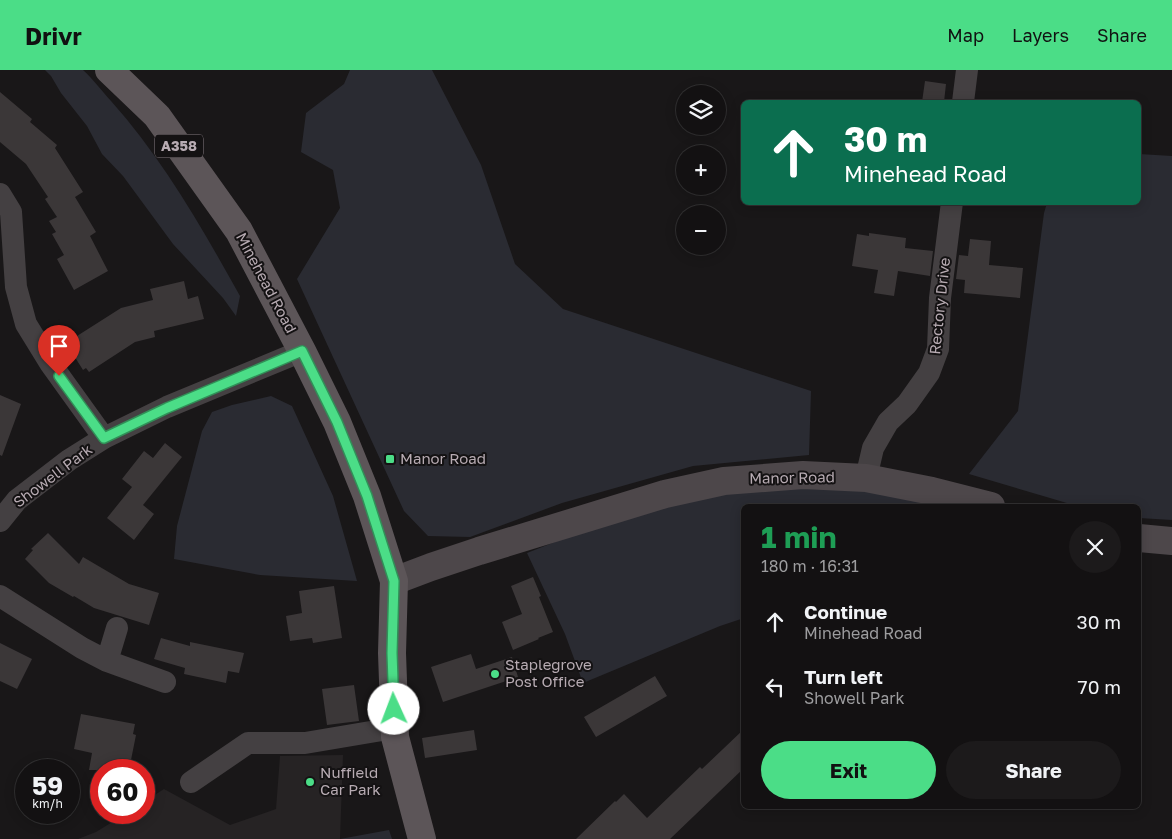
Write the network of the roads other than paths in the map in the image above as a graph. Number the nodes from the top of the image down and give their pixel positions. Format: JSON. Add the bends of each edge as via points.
{"nodes":[{"id":1,"x":109,"y":70,"type":"edge"},
{"id":2,"x":966,"y":70,"type":"edge"},
{"id":3,"x":963,"y":100,"type":"edge"},
{"id":4,"x":0,"y":194,"type":"edge"},
{"id":5,"x":952,"y":205,"type":"edge"},
{"id":6,"x":302,"y":351,"type":"junction"},
{"id":7,"x":104,"y":438,"type":"junction"},
{"id":8,"x":866,"y":478,"type":"junction"},
{"id":9,"x":984,"y":504,"type":"edge"},
{"id":10,"x":0,"y":521,"type":"edge"},
{"id":11,"x":1141,"y":538,"type":"edge"},
{"id":12,"x":1172,"y":541,"type":"edge"},
{"id":13,"x":394,"y":581,"type":"junction"},
{"id":14,"x":0,"y":596,"type":"edge"},
{"id":15,"x":117,"y":628,"type":"dead end"},
{"id":16,"x":107,"y":661,"type":"junction"},
{"id":17,"x":165,"y":682,"type":"dead end"},
{"id":18,"x":394,"y":728,"type":"junction"},
{"id":19,"x":191,"y":782,"type":"dead end"},
{"id":20,"x":422,"y":839,"type":"edge"}],
"edges":[{"from":1,"to":6,"type":"main road","name":"Minehead Road","number":"A358","via":[[158,116],[239,231]]},
{"from":2,"to":3,"type":"street"},
{"from":4,"to":7,"type":"street","via":[[11,212],[16,287],[26,324]]},
{"from":5,"to":8,"type":"street","name":"Rectory Drive","via":[[940,298],[938,348],[929,373],[907,404],[888,422],[874,448]]},
{"from":6,"to":7,"type":"street","name":"Showell Park"},
{"from":6,"to":13,"type":"main road","name":"Minehead Road","number":"A358","via":[[337,422],[367,496]]},
{"from":7,"to":10,"type":"street","name":"Showell Park","via":[[17,500]]},
{"from":8,"to":9,"type":"street","name":"Manor Road"},
{"from":8,"to":13,"type":"street","name":"Manor Road","via":[[803,475],[724,481],[665,494]]},
{"from":11,"to":12,"type":"street"},
{"from":13,"to":18,"type":"main road","number":"A358"},
{"from":14,"to":16,"type":"street"},
{"from":15,"to":16,"type":"street"},
{"from":16,"to":17,"type":"street"},
{"from":18,"to":19,"type":"street","via":[[305,743],[248,743]]},
{"from":18,"to":20,"type":"main road","number":"A358"}]}
